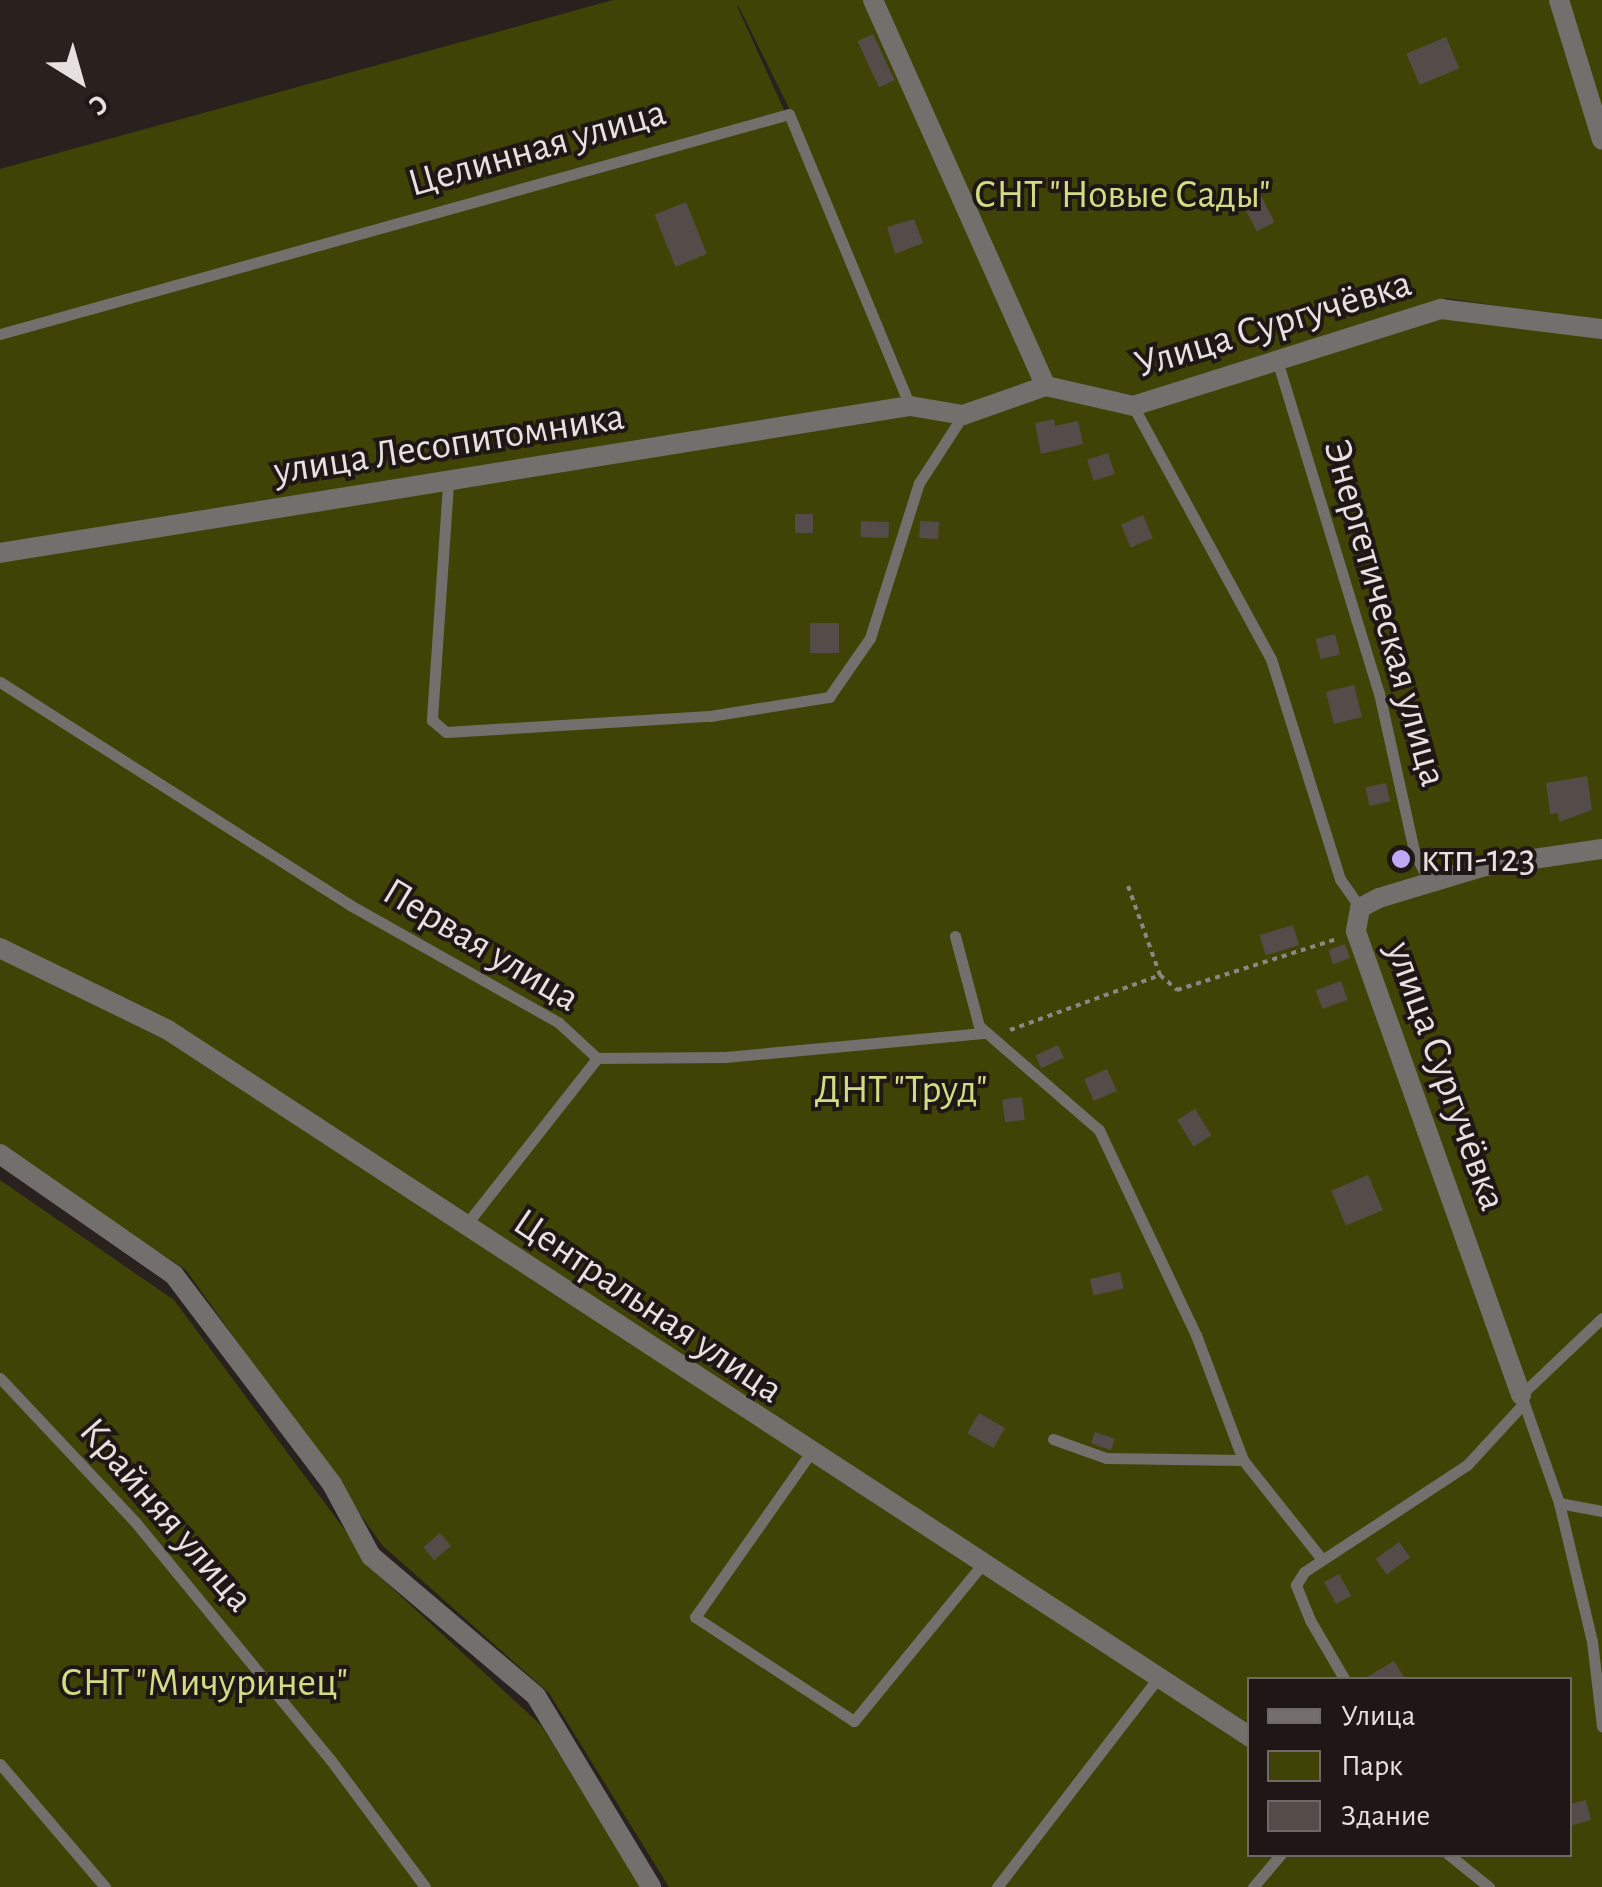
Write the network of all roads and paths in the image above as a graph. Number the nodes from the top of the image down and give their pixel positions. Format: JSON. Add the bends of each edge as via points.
{"nodes":[{"id":1,"x":873,"y":0,"type":"edge"},
{"id":2,"x":1559,"y":0,"type":"edge"},
{"id":3,"x":1602,"y":140,"type":"edge"},
{"id":4,"x":1602,"y":329,"type":"edge"},
{"id":5,"x":0,"y":334,"type":"edge"},
{"id":6,"x":1277,"y":360,"type":"junction"},
{"id":7,"x":1046,"y":386,"type":"junction"},
{"id":8,"x":910,"y":406,"type":"junction"},
{"id":9,"x":1133,"y":406,"type":"junction"},
{"id":10,"x":963,"y":415,"type":"junction"},
{"id":11,"x":448,"y":484,"type":"junction"},
{"id":12,"x":0,"y":553,"type":"edge"},
{"id":13,"x":0,"y":682,"type":"edge"},
{"id":14,"x":1602,"y":849,"type":"edge"},
{"id":15,"x":1429,"y":882,"type":"junction"},
{"id":16,"x":1128,"y":886,"type":"dead end"},
{"id":17,"x":1360,"y":908,"type":"junction"},
{"id":18,"x":1356,"y":931,"type":"junction"},
{"id":19,"x":955,"y":936,"type":"dead end"},
{"id":20,"x":0,"y":948,"type":"edge"},
{"id":21,"x":1160,"y":975,"type":"junction"},
{"id":22,"x":990,"y":1037,"type":"junction"},
{"id":23,"x":596,"y":1058,"type":"junction"},
{"id":24,"x":0,"y":1154,"type":"edge"},
{"id":25,"x":465,"y":1226,"type":"junction"},
{"id":26,"x":1602,"y":1318,"type":"edge"},
{"id":27,"x":0,"y":1378,"type":"edge"},
{"id":28,"x":1522,"y":1399,"type":"junction"},
{"id":29,"x":1053,"y":1438,"type":"dead end"},
{"id":30,"x":809,"y":1455,"type":"junction"},
{"id":31,"x":1243,"y":1460,"type":"junction"},
{"id":32,"x":1559,"y":1503,"type":"junction"},
{"id":33,"x":1602,"y":1510,"type":"edge"},
{"id":34,"x":1320,"y":1558,"type":"junction"},
{"id":35,"x":981,"y":1566,"type":"junction"},
{"id":36,"x":1344,"y":1677,"type":"edge"},
{"id":37,"x":1158,"y":1678,"type":"junction"},
{"id":38,"x":1602,"y":1726,"type":"edge"},
{"id":39,"x":1247,"y":1736,"type":"edge"},
{"id":40,"x":0,"y":1764,"type":"edge"},
{"id":41,"x":1277,"y":1857,"type":"edge"},
{"id":42,"x":1452,"y":1857,"type":"edge"},
{"id":43,"x":105,"y":1887,"type":"edge"},
{"id":44,"x":426,"y":1887,"type":"edge"},
{"id":45,"x":651,"y":1887,"type":"edge"},
{"id":46,"x":997,"y":1887,"type":"edge"},
{"id":47,"x":1252,"y":1887,"type":"edge"},
{"id":48,"x":1489,"y":1887,"type":"edge"}],
"edges":[{"from":1,"to":7,"type":"street"},
{"from":2,"to":3,"type":"street"},
{"from":4,"to":6,"type":"street","name":"Улица Сургучёвка","via":[[1441,309]]},
{"from":5,"to":8,"type":"lane","name":"Целинная улица","via":[[788,114]]},
{"from":6,"to":9,"type":"street","name":"Улица Сургучёвка"},
{"from":6,"to":15,"type":"lane","name":"Энергетическая улица","via":[[1379,693],[1414,852]]},
{"from":7,"to":9,"type":"street","name":"Улица Сургучёвка"},
{"from":7,"to":10,"type":"street"},
{"from":8,"to":10,"type":"street"},
{"from":8,"to":11,"type":"street","name":"улица Лесопитомника"},
{"from":9,"to":17,"type":"lane","name":"улица Сургучёвка","via":[[1271,660],[1340,879]]},
{"from":10,"to":11,"type":"lane","via":[[919,483],[870,638],[829,697],[710,716],[446,732],[432,720]]},
{"from":11,"to":12,"type":"street","name":"улица Лесопитомника"},
{"from":13,"to":23,"type":"lane","name":"Первая улица","via":[[350,905],[559,1024]]},
{"from":14,"to":15,"type":"street","via":[[1558,852]]},
{"from":15,"to":17,"type":"street"},
{"from":16,"to":21,"type":"path"},
{"from":17,"to":18,"type":"street","name":"улица Сургучёвка"},
{"from":18,"to":21,"type":"path","via":[[1196,987],[1176,990]]},
{"from":18,"to":28,"type":"street","name":"улица Сургучёвка"},
{"from":19,"to":22,"type":"lane","via":[[968,1000]]},
{"from":20,"to":25,"type":"street","name":"Центральная улица","via":[[168,1030]]},
{"from":21,"to":22,"type":"path"},
{"from":22,"to":23,"type":"lane","name":"Первая улица","via":[[725,1057]]},
{"from":22,"to":31,"type":"lane","via":[[1099,1130],[1196,1335]]},
{"from":23,"to":25,"type":"lane"},
{"from":24,"to":45,"type":"street","via":[[174,1275],[321,1468],[372,1556],[536,1696]]},
{"from":25,"to":30,"type":"street","name":"Центральная улица"},
{"from":26,"to":28,"type":"lane"},
{"from":27,"to":44,"type":"lane","name":"Крайняя улица","via":[[136,1523]]},
{"from":28,"to":32,"type":"lane"},
{"from":28,"to":34,"type":"lane","via":[[1467,1465],[1379,1528]]},
{"from":29,"to":31,"type":"lane","via":[[1106,1458]]},
{"from":30,"to":35,"type":"street","name":"Центральная улица"},
{"from":30,"to":35,"type":"lane","via":[[695,1617],[854,1721]]},
{"from":31,"to":34,"type":"lane"},
{"from":32,"to":33,"type":"lane"},
{"from":32,"to":38,"type":"lane","via":[[1592,1641]]},
{"from":34,"to":36,"type":"lane","via":[[1296,1584]]},
{"from":35,"to":37,"type":"street","name":"Центральная улица"},
{"from":37,"to":39,"type":"street","name":"Центральная улица"},
{"from":37,"to":46,"type":"lane"},
{"from":40,"to":43,"type":"lane"},
{"from":41,"to":47,"type":"lane"},
{"from":42,"to":48,"type":"lane"}]}
